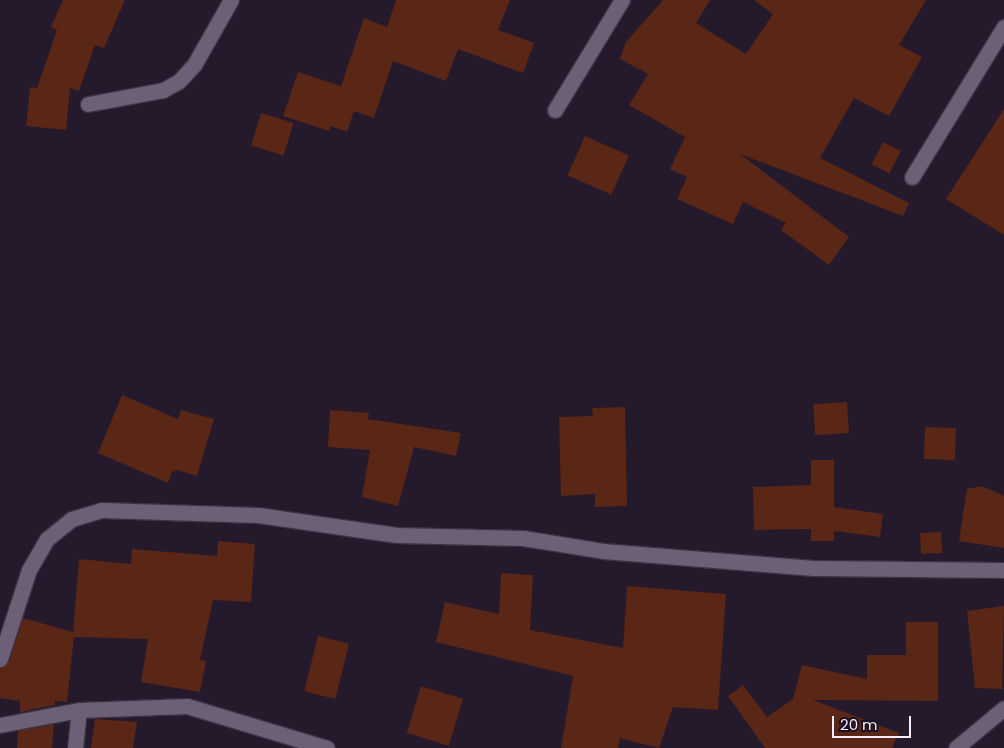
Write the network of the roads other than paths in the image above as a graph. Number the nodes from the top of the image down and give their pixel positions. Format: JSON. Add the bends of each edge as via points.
{"nodes":[{"id":1,"x":231,"y":0,"type":"edge"},
{"id":2,"x":622,"y":0,"type":"edge"},
{"id":3,"x":1004,"y":27,"type":"edge"},
{"id":4,"x":88,"y":104,"type":"dead end"},
{"id":5,"x":555,"y":110,"type":"dead end"},
{"id":6,"x":912,"y":178,"type":"dead end"},
{"id":7,"x":1004,"y":570,"type":"edge"},
{"id":8,"x":0,"y":659,"type":"edge"},
{"id":9,"x":1004,"y":708,"type":"edge"},
{"id":10,"x":79,"y":710,"type":"junction"},
{"id":11,"x":0,"y":725,"type":"edge"},
{"id":12,"x":299,"y":744,"type":"edge"},
{"id":13,"x":75,"y":748,"type":"edge"},
{"id":14,"x":327,"y":748,"type":"edge"},
{"id":15,"x":956,"y":748,"type":"edge"}],
"edges":[{"from":1,"to":4,"type":"street","via":[[194,65],[179,81],[163,90]]},
{"from":2,"to":5,"type":"street"},
{"from":3,"to":6,"type":"street"},
{"from":7,"to":8,"type":"street","via":[[816,568],[603,551],[523,538],[397,535],[266,516],[102,510],[72,520],[47,539],[29,570]]},
{"from":9,"to":15,"type":"street"},
{"from":10,"to":11,"type":"street"},
{"from":10,"to":12,"type":"street","via":[[187,706]]},
{"from":10,"to":13,"type":"street"},
{"from":12,"to":14,"type":"street"}]}
